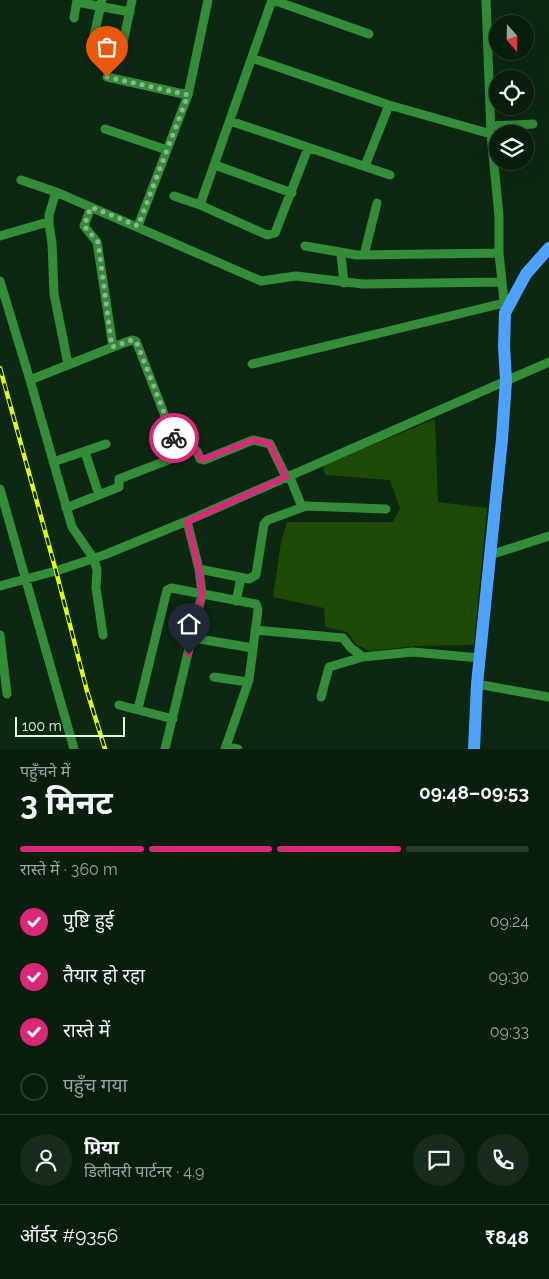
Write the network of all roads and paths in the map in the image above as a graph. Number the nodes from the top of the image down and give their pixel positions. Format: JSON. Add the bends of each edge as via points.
{"nodes":[{"id":1,"x":132,"y":0,"type":"edge"},
{"id":2,"x":208,"y":0,"type":"edge"},
{"id":3,"x":272,"y":0,"type":"edge"},
{"id":4,"x":486,"y":0,"type":"edge"},
{"id":5,"x":77,"y":1,"type":"edge"},
{"id":6,"x":101,"y":3,"type":"edge"},
{"id":7,"x":130,"y":12,"type":"junction"},
{"id":8,"x":74,"y":18,"type":"dead end"},
{"id":9,"x":369,"y":34,"type":"dead end"},
{"id":10,"x":94,"y":36,"type":"dead end"},
{"id":11,"x":122,"y":48,"type":"dead end"},
{"id":12,"x":252,"y":58,"type":"junction"},
{"id":13,"x":107,"y":77,"type":"dead end"},
{"id":14,"x":188,"y":95,"type":"junction"},
{"id":15,"x":389,"y":106,"type":"junction"},
{"id":16,"x":230,"y":121,"type":"junction"},
{"id":17,"x":534,"y":124,"type":"dead end"},
{"id":18,"x":491,"y":125,"type":"edge"},
{"id":19,"x":527,"y":125,"type":"edge"},
{"id":20,"x":105,"y":129,"type":"dead end"},
{"id":21,"x":489,"y":130,"type":"edge"},
{"id":22,"x":308,"y":148,"type":"junction"},
{"id":23,"x":167,"y":150,"type":"junction"},
{"id":24,"x":215,"y":165,"type":"junction"},
{"id":25,"x":365,"y":166,"type":"junction"},
{"id":26,"x":495,"y":170,"type":"edge"},
{"id":27,"x":390,"y":175,"type":"dead end"},
{"id":28,"x":21,"y":180,"type":"dead end"},
{"id":29,"x":56,"y":192,"type":"junction"},
{"id":30,"x":292,"y":193,"type":"junction"},
{"id":31,"x":174,"y":196,"type":"dead end"},
{"id":32,"x":377,"y":203,"type":"dead end"},
{"id":33,"x":200,"y":205,"type":"junction"},
{"id":34,"x":91,"y":207,"type":"junction"},
{"id":35,"x":48,"y":222,"type":"junction"},
{"id":36,"x":138,"y":226,"type":"junction"},
{"id":37,"x":0,"y":236,"type":"edge"},
{"id":38,"x":305,"y":246,"type":"dead end"},
{"id":39,"x":549,"y":248,"type":"edge"},
{"id":40,"x":499,"y":253,"type":"junction"},
{"id":41,"x":341,"y":254,"type":"junction"},
{"id":42,"x":364,"y":255,"type":"junction"},
{"id":43,"x":0,"y":280,"type":"edge"},
{"id":44,"x":502,"y":282,"type":"junction"},
{"id":45,"x":344,"y":283,"type":"junction"},
{"id":46,"x":505,"y":308,"type":"junction"},
{"id":47,"x":112,"y":347,"type":"junction"},
{"id":48,"x":549,"y":362,"type":"edge"},
{"id":49,"x":68,"y":364,"type":"junction"},
{"id":50,"x":252,"y":364,"type":"dead end"},
{"id":51,"x":30,"y":380,"type":"junction"},
{"id":52,"x":506,"y":380,"type":"junction"},
{"id":53,"x":106,"y":444,"type":"dead end"},
{"id":54,"x":85,"y":452,"type":"junction"},
{"id":55,"x":180,"y":455,"type":"junction"},
{"id":56,"x":53,"y":462,"type":"junction"},
{"id":57,"x":288,"y":476,"type":"junction"},
{"id":58,"x":0,"y":489,"type":"edge"},
{"id":59,"x":99,"y":495,"type":"junction"},
{"id":60,"x":302,"y":507,"type":"junction"},
{"id":61,"x":66,"y":508,"type":"junction"},
{"id":62,"x":386,"y":508,"type":"dead end"},
{"id":63,"x":187,"y":522,"type":"junction"},
{"id":64,"x":549,"y":536,"type":"edge"},
{"id":65,"x":490,"y":555,"type":"junction"},
{"id":66,"x":94,"y":559,"type":"junction"},
{"id":67,"x":199,"y":569,"type":"junction"},
{"id":68,"x":241,"y":578,"type":"junction"},
{"id":69,"x":26,"y":579,"type":"junction"},
{"id":70,"x":0,"y":586,"type":"edge"},
{"id":71,"x":202,"y":594,"type":"junction"},
{"id":72,"x":236,"y":601,"type":"junction"},
{"id":73,"x":255,"y":630,"type":"junction"},
{"id":74,"x":0,"y":635,"type":"edge"},
{"id":75,"x":102,"y":635,"type":"dead end"},
{"id":76,"x":193,"y":638,"type":"junction"},
{"id":77,"x":253,"y":648,"type":"junction"},
{"id":78,"x":363,"y":657,"type":"junction"},
{"id":79,"x":480,"y":658,"type":"junction"},
{"id":80,"x":214,"y":677,"type":"dead end"},
{"id":81,"x":248,"y":682,"type":"junction"},
{"id":82,"x":477,"y":684,"type":"junction"},
{"id":83,"x":7,"y":694,"type":"dead end"},
{"id":84,"x":321,"y":697,"type":"dead end"},
{"id":85,"x":549,"y":697,"type":"edge"},
{"id":86,"x":119,"y":704,"type":"dead end"},
{"id":87,"x":138,"y":709,"type":"junction"},
{"id":88,"x":173,"y":719,"type":"junction"},
{"id":89,"x":225,"y":748,"type":"edge"},
{"id":90,"x":74,"y":749,"type":"edge"},
{"id":91,"x":165,"y":749,"type":"edge"},
{"id":92,"x":238,"y":749,"type":"edge"},
{"id":93,"x":474,"y":749,"type":"edge"}],
"edges":[{"from":1,"to":7,"type":"street"},
{"from":2,"to":14,"type":"street"},
{"from":3,"to":9,"type":"street"},
{"from":3,"to":12,"type":"street"},
{"from":4,"to":18,"type":"street"},
{"from":5,"to":6,"type":"street"},
{"from":5,"to":8,"type":"street"},
{"from":6,"to":7,"type":"street"},
{"from":6,"to":10,"type":"street"},
{"from":7,"to":11,"type":"street"},
{"from":12,"to":15,"type":"street"},
{"from":12,"to":16,"type":"street"},
{"from":13,"to":14,"type":"street"},
{"from":14,"to":23,"type":"street"},
{"from":15,"to":21,"type":"street"},
{"from":15,"to":25,"type":"street"},
{"from":16,"to":22,"type":"street"},
{"from":16,"to":24,"type":"street"},
{"from":17,"to":19,"type":"street"},
{"from":20,"to":23,"type":"street"},
{"from":22,"to":25,"type":"street"},
{"from":22,"to":30,"type":"street"},
{"from":23,"to":36,"type":"street"},
{"from":24,"to":30,"type":"street"},
{"from":24,"to":33,"type":"street"},
{"from":25,"to":27,"type":"street"},
{"from":26,"to":40,"type":"street"},
{"from":28,"to":29,"type":"street"},
{"from":29,"to":34,"type":"street"},
{"from":29,"to":35,"type":"street"},
{"from":30,"to":33,"type":"street","via":[[271,236]]},
{"from":31,"to":33,"type":"street"},
{"from":32,"to":42,"type":"street"},
{"from":34,"to":36,"type":"street"},
{"from":34,"to":47,"type":"street","via":[[84,226],[98,242]]},
{"from":35,"to":37,"type":"street"},
{"from":35,"to":49,"type":"street","via":[[54,294]]},
{"from":36,"to":45,"type":"street","via":[[261,281],[296,276]]},
{"from":38,"to":41,"type":"street"},
{"from":39,"to":46,"type":"highway","via":[[526,274]]},
{"from":40,"to":42,"type":"street"},
{"from":40,"to":44,"type":"street"},
{"from":41,"to":42,"type":"street"},
{"from":41,"to":45,"type":"street"},
{"from":43,"to":51,"type":"street"},
{"from":44,"to":45,"type":"street"},
{"from":44,"to":46,"type":"street"},
{"from":46,"to":50,"type":"street"},
{"from":46,"to":52,"type":"highway"},
{"from":47,"to":49,"type":"street"},
{"from":47,"to":55,"type":"street","via":[[136,341]]},
{"from":48,"to":52,"type":"street"},
{"from":49,"to":51,"type":"street"},
{"from":51,"to":56,"type":"street"},
{"from":52,"to":57,"type":"street"},
{"from":52,"to":65,"type":"highway"},
{"from":53,"to":54,"type":"street"},
{"from":54,"to":56,"type":"street"},
{"from":54,"to":59,"type":"street"},
{"from":55,"to":57,"type":"street","via":[[196,450],[204,460],[253,440],[261,441],[270,444]]},
{"from":55,"to":59,"type":"street","via":[[119,479],[119,487]]},
{"from":56,"to":61,"type":"street"},
{"from":57,"to":60,"type":"street"},
{"from":57,"to":63,"type":"street"},
{"from":58,"to":69,"type":"street"},
{"from":59,"to":61,"type":"street"},
{"from":60,"to":62,"type":"street"},
{"from":60,"to":68,"type":"street","via":[[266,522],[256,575],[249,579]]},
{"from":61,"to":66,"type":"street","via":[[74,533]]},
{"from":63,"to":66,"type":"street"},
{"from":63,"to":67,"type":"street"},
{"from":64,"to":65,"type":"street"},
{"from":65,"to":79,"type":"highway"},
{"from":66,"to":69,"type":"street"},
{"from":66,"to":75,"type":"street"},
{"from":67,"to":68,"type":"street"},
{"from":67,"to":71,"type":"street"},
{"from":68,"to":72,"type":"street"},
{"from":69,"to":70,"type":"street"},
{"from":69,"to":90,"type":"street"},
{"from":71,"to":72,"type":"street"},
{"from":71,"to":76,"type":"street"},
{"from":71,"to":87,"type":"street","via":[[172,588],[167,590]]},
{"from":72,"to":73,"type":"street","via":[[256,604]]},
{"from":73,"to":77,"type":"street"},
{"from":73,"to":78,"type":"street","via":[[343,638]]},
{"from":74,"to":83,"type":"street"},
{"from":76,"to":77,"type":"street"},
{"from":76,"to":88,"type":"street"},
{"from":77,"to":81,"type":"street"},
{"from":78,"to":79,"type":"street","via":[[413,652]]},
{"from":78,"to":84,"type":"street","via":[[329,667]]},
{"from":79,"to":82,"type":"highway"},
{"from":80,"to":81,"type":"street"},
{"from":81,"to":89,"type":"street"},
{"from":82,"to":85,"type":"street"},
{"from":82,"to":93,"type":"highway"},
{"from":86,"to":87,"type":"street"},
{"from":87,"to":88,"type":"street"},
{"from":88,"to":91,"type":"street"},
{"from":89,"to":92,"type":"street"}]}
